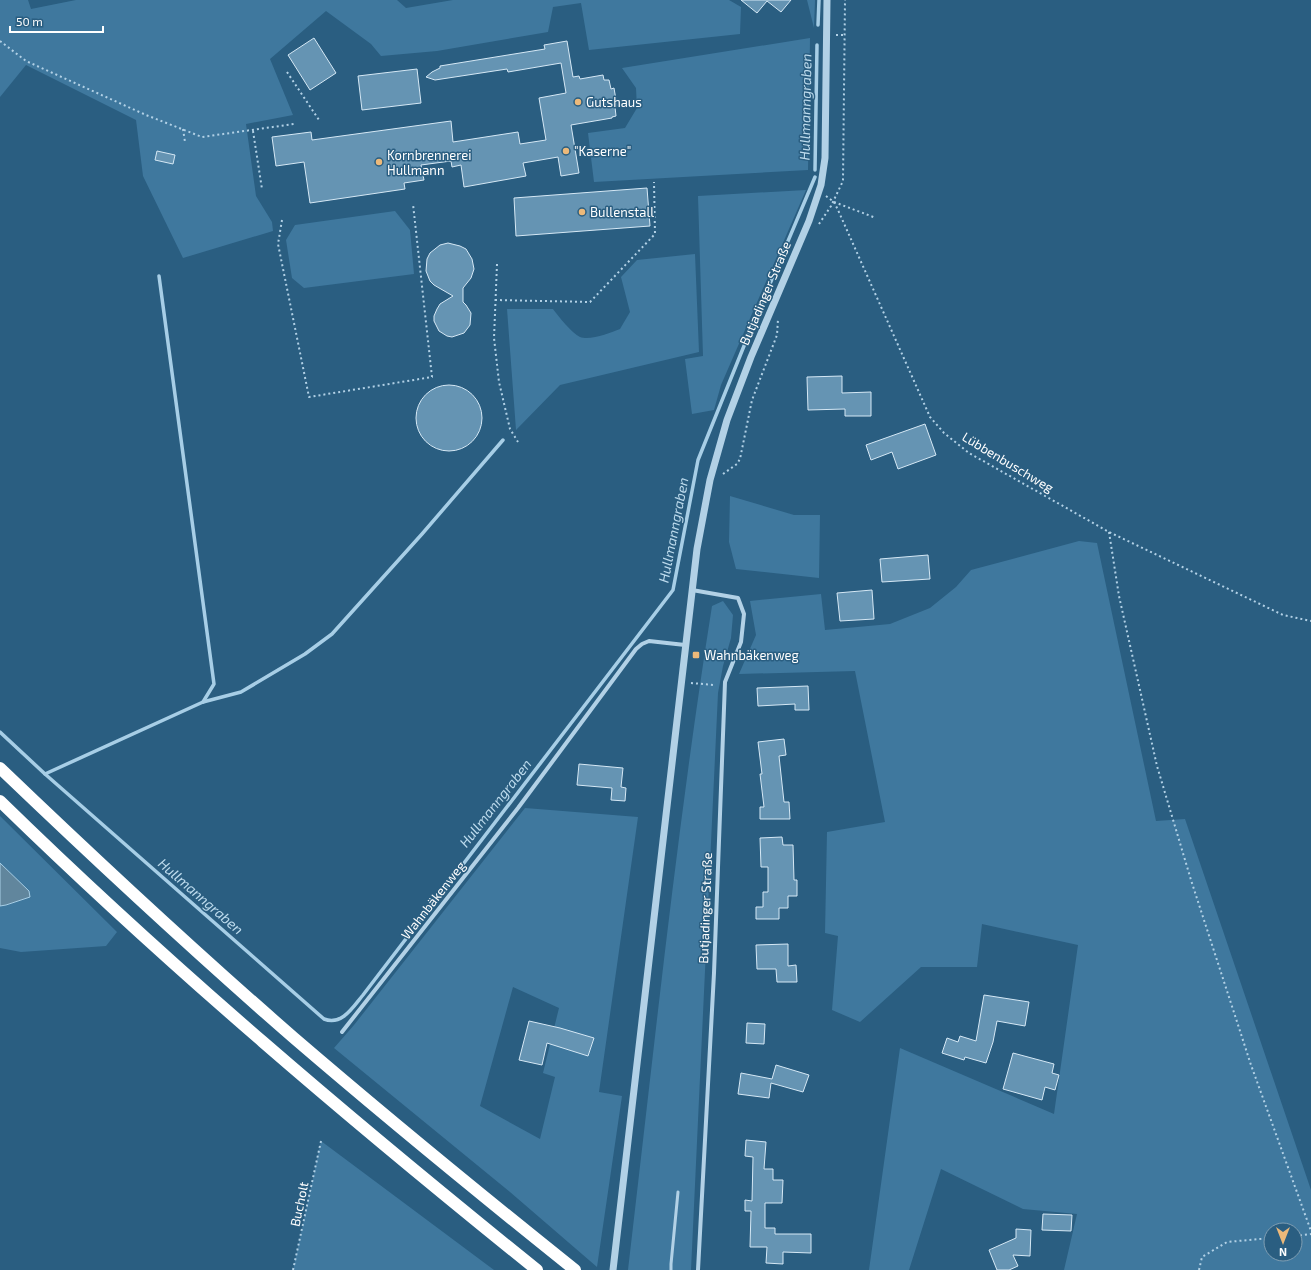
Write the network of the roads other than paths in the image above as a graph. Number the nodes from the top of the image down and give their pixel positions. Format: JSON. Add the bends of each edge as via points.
{"nodes":[{"id":1,"x":827,"y":0,"type":"edge"},
{"id":2,"x":692,"y":590,"type":"junction"},
{"id":3,"x":686,"y":645,"type":"junction"},
{"id":4,"x":0,"y":768,"type":"edge"},
{"id":5,"x":0,"y":801,"type":"edge"},
{"id":6,"x":342,"y":1032,"type":"dead end"},
{"id":7,"x":678,"y":1192,"type":"dead end"},
{"id":8,"x":536,"y":1270,"type":"edge"},
{"id":9,"x":575,"y":1270,"type":"edge"},
{"id":10,"x":613,"y":1270,"type":"edge"},
{"id":11,"x":672,"y":1270,"type":"edge"},
{"id":12,"x":698,"y":1270,"type":"edge"}],
"edges":[{"from":1,"to":2,"type":"street","name":"Butjadinger Straße","via":[[825,158],[819,193],[727,420],[710,480]]},
{"from":2,"to":3,"type":"street","name":"Butjadinger Straße"},
{"from":2,"to":12,"type":"street","name":"Butjadinger Straße","via":[[738,598],[744,614],[741,642],[725,682],[715,965]]},
{"from":3,"to":6,"type":"street","name":"Wahnbäkenweg","via":[[649,640],[636,650],[518,808]]},
{"from":3,"to":10,"type":"street","name":"Butjadinger Straße"},
{"from":4,"to":9,"type":"highway","via":[[159,917],[295,1038]]},
{"from":5,"to":8,"type":"highway","via":[[279,1056]]},
{"from":7,"to":11,"type":"lane"}]}
